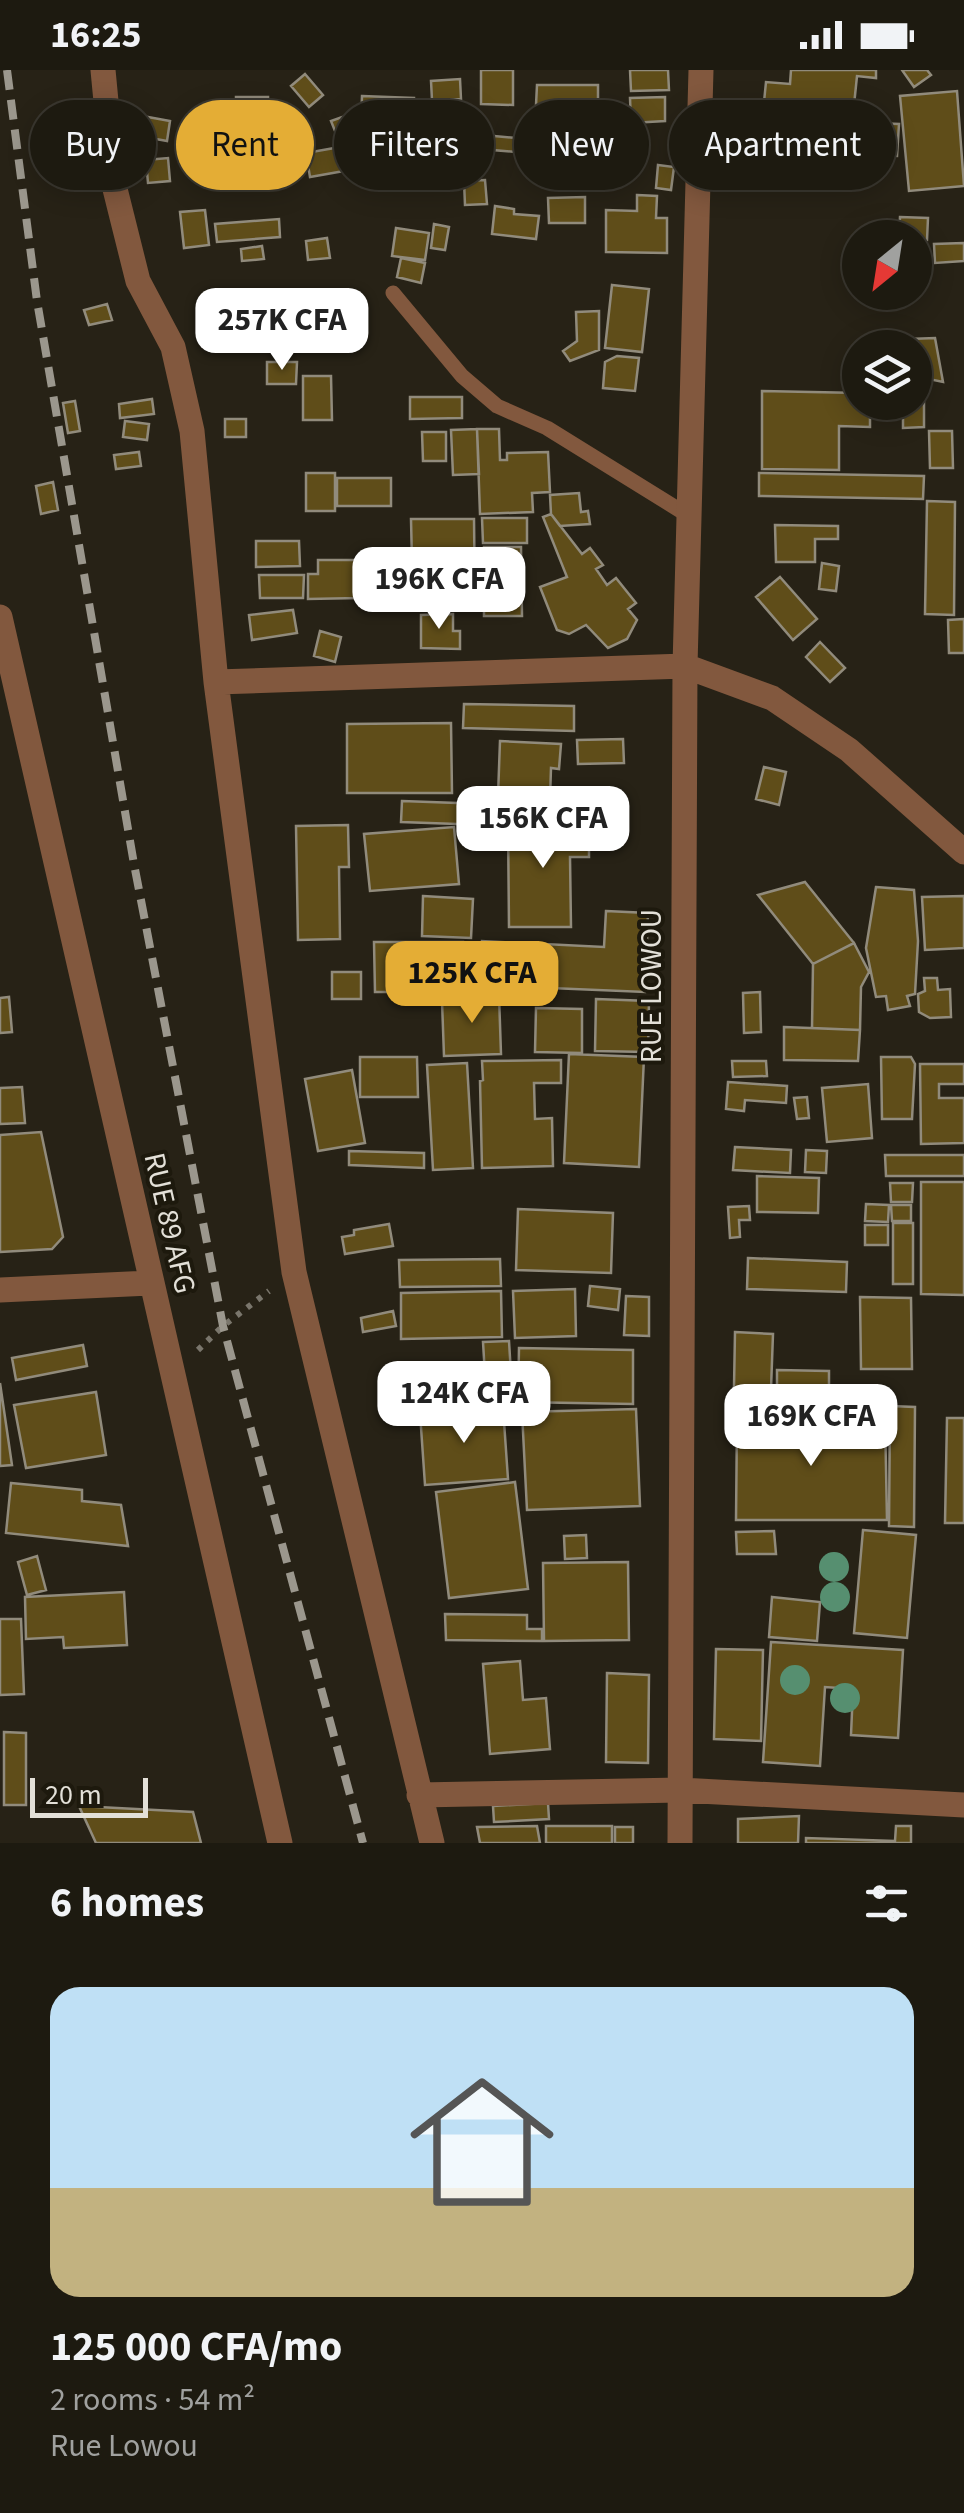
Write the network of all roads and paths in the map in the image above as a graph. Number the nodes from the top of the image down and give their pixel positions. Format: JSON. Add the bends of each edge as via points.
{"nodes":[{"id":1,"x":104,"y":70,"type":"edge"},
{"id":2,"x":700,"y":70,"type":"edge"},
{"id":3,"x":393,"y":293,"type":"dead end"},
{"id":4,"x":689,"y":516,"type":"junction"},
{"id":5,"x":0,"y":617,"type":"edge"},
{"id":6,"x":686,"y":666,"type":"junction"},
{"id":7,"x":216,"y":682,"type":"junction"},
{"id":8,"x":964,"y":852,"type":"edge"},
{"id":9,"x":294,"y":1272,"type":"junction"},
{"id":10,"x":150,"y":1283,"type":"junction"},
{"id":11,"x":0,"y":1290,"type":"edge"},
{"id":12,"x":174,"y":1374,"type":"junction"},
{"id":13,"x":680,"y":1790,"type":"junction"},
{"id":14,"x":420,"y":1795,"type":"junction"},
{"id":15,"x":964,"y":1805,"type":"edge"},
{"id":16,"x":280,"y":1843,"type":"edge"},
{"id":17,"x":432,"y":1843,"type":"edge"},
{"id":18,"x":680,"y":1843,"type":"edge"}],
"edges":[{"from":1,"to":7,"type":"street","via":[[114,185],[138,282],[173,347],[192,431]]},
{"from":2,"to":4,"type":"street","name":"RUE LOWOU"},
{"from":3,"to":4,"type":"lane","via":[[462,376],[497,406],[547,428]]},
{"from":4,"to":6,"type":"street","name":"RUE LOWOU"},
{"from":5,"to":10,"type":"street","name":"RUE 89 AFG"},
{"from":6,"to":7,"type":"street"},
{"from":6,"to":8,"type":"street","via":[[772,698],[849,750]]},
{"from":6,"to":13,"type":"street","name":"RUE LOWOU"},
{"from":7,"to":9,"type":"street"},
{"from":9,"to":12,"type":"path"},
{"from":9,"to":14,"type":"street"},
{"from":10,"to":11,"type":"street"},
{"from":10,"to":12,"type":"street","name":"RUE 89 AFG"},
{"from":12,"to":16,"type":"street","name":"RUE 89 AFG"},
{"from":13,"to":14,"type":"street"},
{"from":13,"to":15,"type":"street"},
{"from":13,"to":18,"type":"street","name":"RUE LOWOU"},
{"from":14,"to":17,"type":"street"}]}
